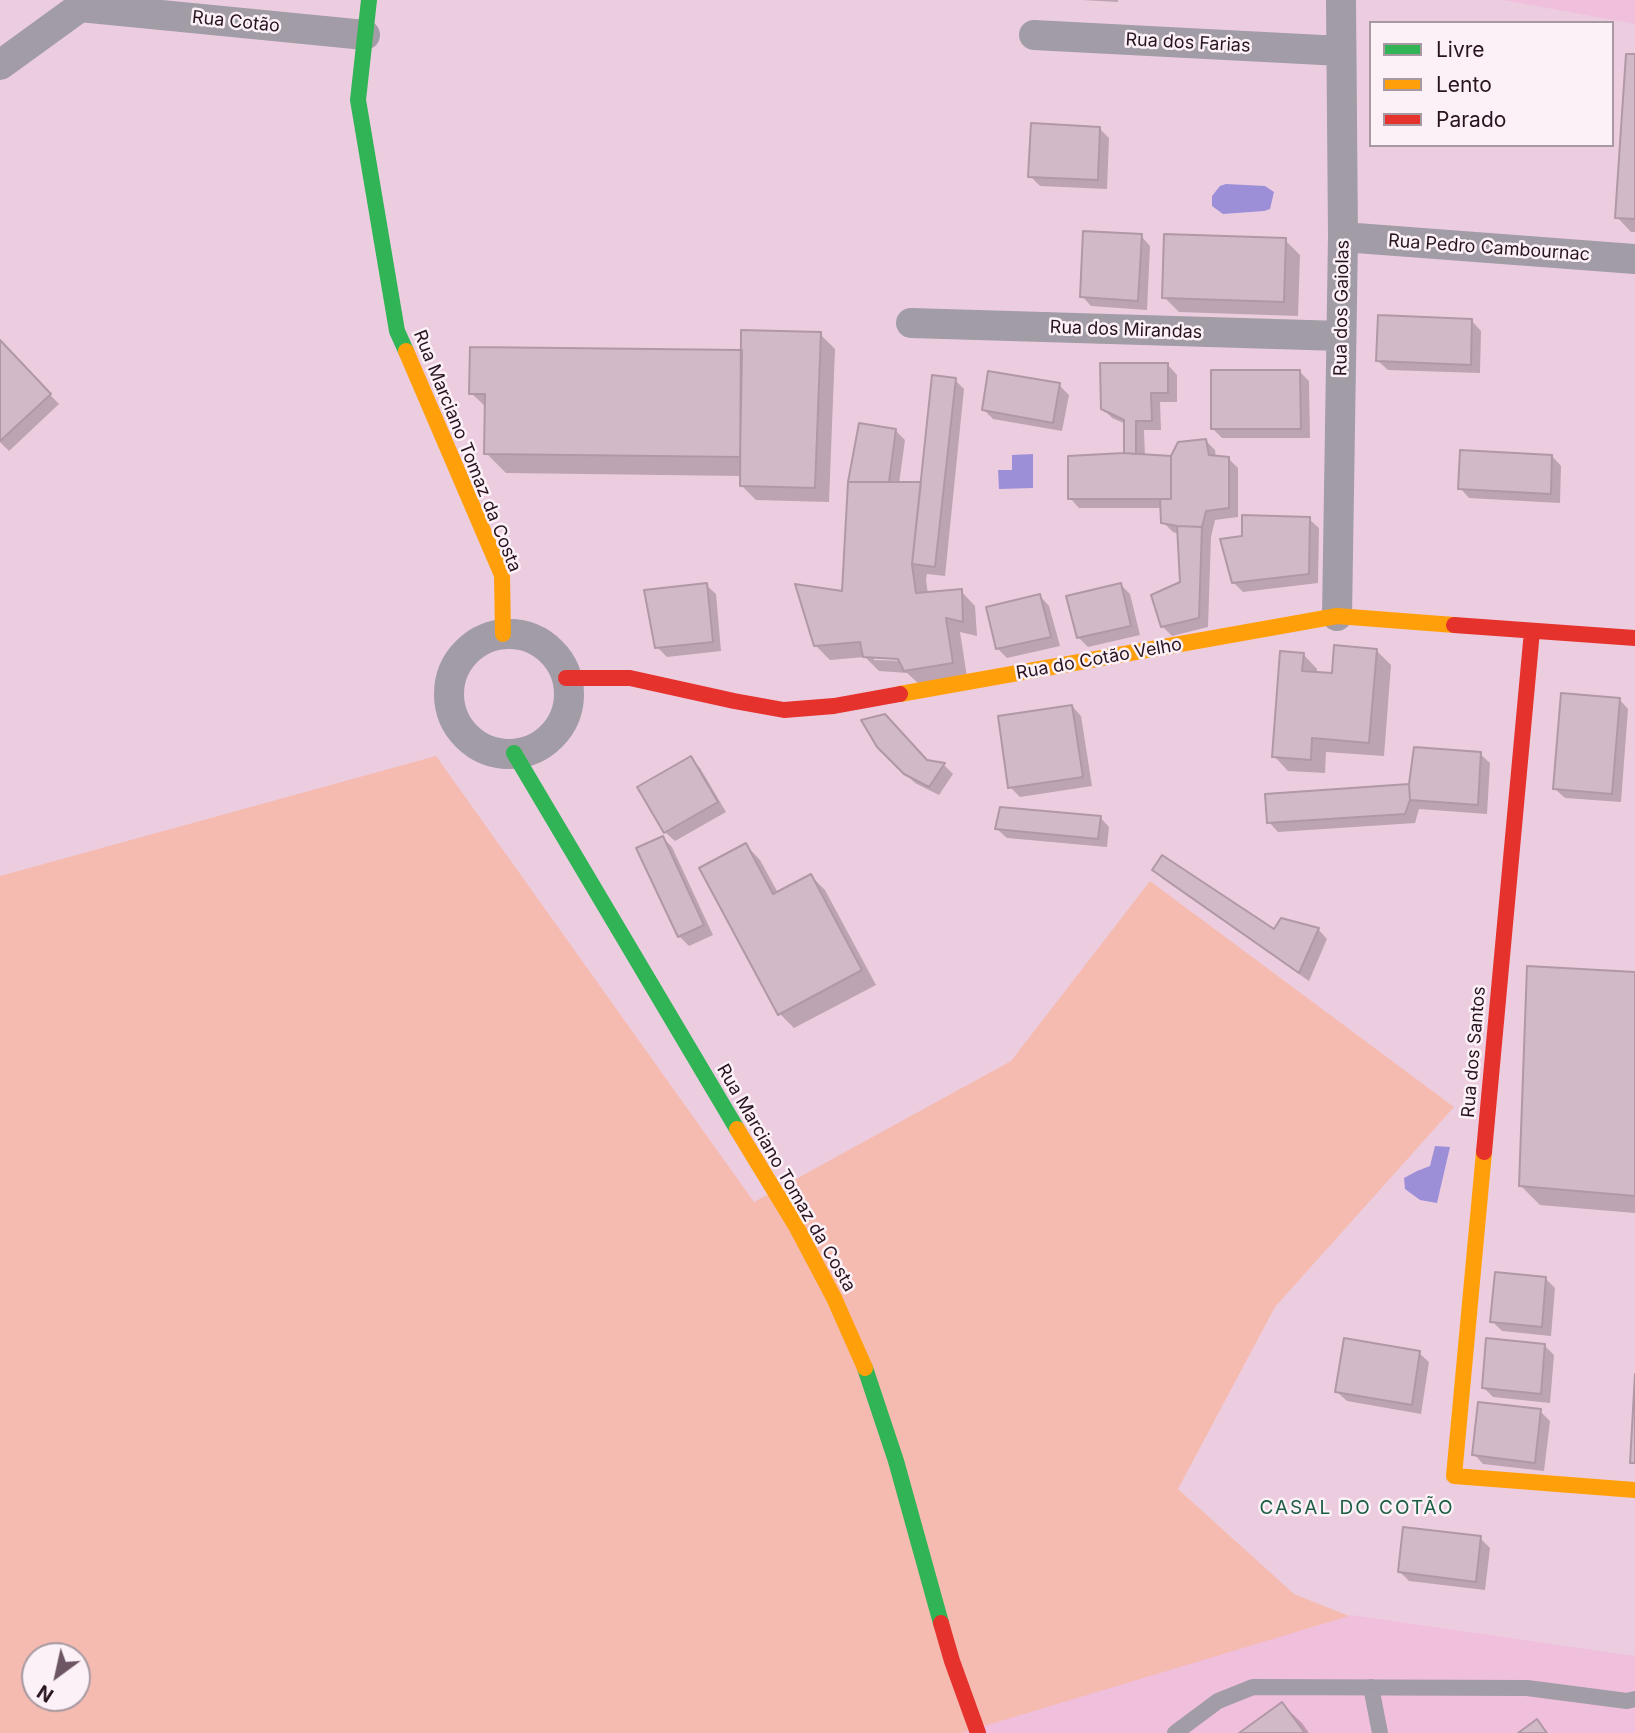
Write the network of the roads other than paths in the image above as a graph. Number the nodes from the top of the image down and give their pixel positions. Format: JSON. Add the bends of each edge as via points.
{"nodes":[{"id":1,"x":369,"y":0,"type":"edge"},
{"id":2,"x":1341,"y":0,"type":"edge"},
{"id":3,"x":70,"y":4,"type":"edge"},
{"id":4,"x":365,"y":34,"type":"junction"},
{"id":5,"x":1034,"y":35,"type":"dead end"},
{"id":6,"x":1341,"y":51,"type":"junction"},
{"id":7,"x":0,"y":65,"type":"edge"},
{"id":8,"x":1343,"y":237,"type":"junction"},
{"id":9,"x":1635,"y":259,"type":"edge"},
{"id":10,"x":911,"y":323,"type":"dead end"},
{"id":11,"x":1341,"y":337,"type":"junction"},
{"id":12,"x":1337,"y":617,"type":"junction"},
{"id":13,"x":1532,"y":631,"type":"junction"},
{"id":14,"x":503,"y":634,"type":"junction"},
{"id":15,"x":1635,"y":638,"type":"edge"},
{"id":16,"x":566,"y":678,"type":"junction"},
{"id":17,"x":514,"y":753,"type":"junction"},
{"id":18,"x":1635,"y":1490,"type":"edge"},
{"id":19,"x":1371,"y":1687,"type":"junction"},
{"id":20,"x":1635,"y":1699,"type":"edge"},
{"id":21,"x":978,"y":1733,"type":"edge"},
{"id":22,"x":1175,"y":1733,"type":"edge"},
{"id":23,"x":1380,"y":1733,"type":"edge"}],
"edges":[{"from":1,"to":4,"type":"street","name":"Rua Marciano Tomaz da Costa"},
{"from":2,"to":6,"type":"street","name":"Rua dos Gaiolas"},
{"from":3,"to":4,"type":"street","name":"Rua Cotão"},
{"from":3,"to":7,"type":"street","name":"Rua Cotão"},
{"from":4,"to":14,"type":"street","name":"Rua Marciano Tomaz da Costa","via":[[358,100],[397,331],[502,575]]},
{"from":5,"to":6,"type":"street","name":"Rua dos Farias"},
{"from":6,"to":8,"type":"street","name":"Rua dos Gaiolas"},
{"from":8,"to":9,"type":"street","name":"Rua Pedro Cambournac"},
{"from":8,"to":11,"type":"street","name":"Rua dos Gaiolas"},
{"from":10,"to":11,"type":"street","name":"Rua dos Mirandas"},
{"from":11,"to":12,"type":"street","name":"Rua dos Gaiolas"},
{"from":12,"to":13,"type":"street","name":"Rua do Cotão Velho"},
{"from":12,"to":16,"type":"street","name":"Rua do Cotão Velho","via":[[834,706],[784,710],[630,678]]},
{"from":13,"to":15,"type":"street","name":"Rua do Cotão Velho"},
{"from":13,"to":18,"type":"street","name":"Rua dos Santos","via":[[1454,1476]]},
{"from":14,"to":16,"type":"street","via":[[520,634],[549,649]]},
{"from":14,"to":17,"type":"street","via":[[485,638],[457,663],[449,699],[464,734],[496,752]]},
{"from":16,"to":17,"type":"street","via":[[568,704],[558,728],[532,750]]},
{"from":17,"to":21,"type":"street","name":"Rua Marciano Tomaz da Costa","via":[[796,1226],[834,1298],[866,1371],[897,1461],[952,1661]]},
{"from":19,"to":20,"type":"lane","via":[[1527,1688]]},
{"from":19,"to":22,"type":"lane","via":[[1253,1688],[1218,1701]]},
{"from":19,"to":23,"type":"lane"}]}
